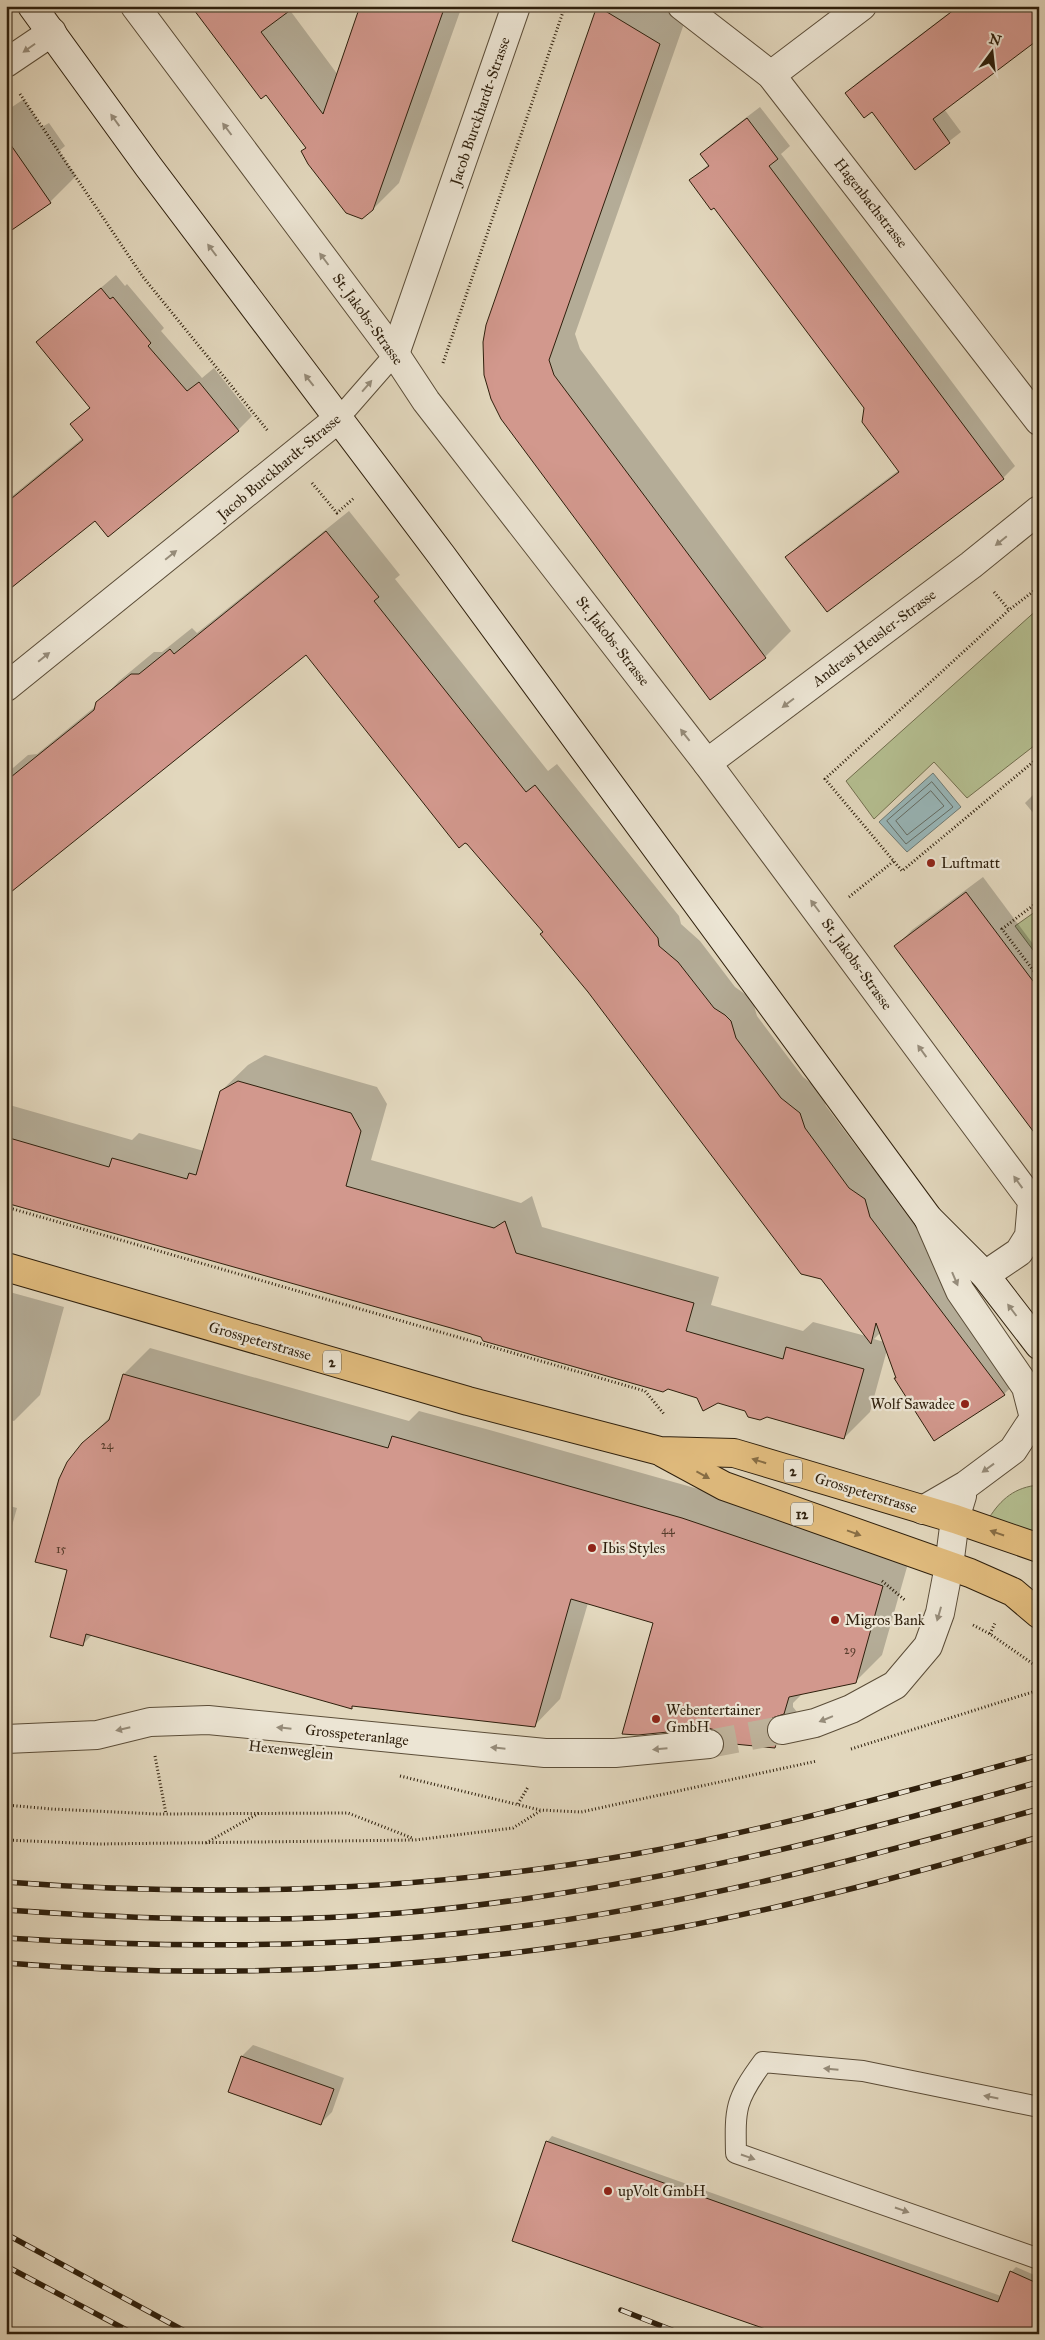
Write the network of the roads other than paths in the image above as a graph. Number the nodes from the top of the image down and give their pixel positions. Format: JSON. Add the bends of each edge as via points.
{"nodes":[{"id":1,"x":32,"y":6,"type":"edge"},
{"id":2,"x":135,"y":6,"type":"edge"},
{"id":3,"x":516,"y":6,"type":"edge"},
{"id":4,"x":682,"y":6,"type":"edge"},
{"id":5,"x":862,"y":6,"type":"edge"},
{"id":6,"x":52,"y":32,"type":"junction"},
{"id":7,"x":6,"y":63,"type":"edge"},
{"id":8,"x":771,"y":75,"type":"junction"},
{"id":9,"x":395,"y":354,"type":"junction"},
{"id":10,"x":339,"y":418,"type":"junction"},
{"id":11,"x":1039,"y":421,"type":"edge"},
{"id":12,"x":1039,"y":510,"type":"edge"},
{"id":13,"x":6,"y":688,"type":"edge"},
{"id":14,"x":707,"y":763,"type":"junction"},
{"id":15,"x":928,"y":1218,"type":"junction"},
{"id":16,"x":6,"y":1267,"type":"edge"},
{"id":17,"x":985,"y":1275,"type":"junction"},
{"id":18,"x":1039,"y":1345,"type":"edge"},
{"id":19,"x":1026,"y":1450,"type":"edge"},
{"id":20,"x":660,"y":1451,"type":"junction"},
{"id":21,"x":966,"y":1485,"type":"junction"},
{"id":22,"x":923,"y":1510,"type":"junction"},
{"id":23,"x":954,"y":1519,"type":"junction"},
{"id":24,"x":1039,"y":1548,"type":"edge"},
{"id":25,"x":949,"y":1566,"type":"junction"},
{"id":26,"x":1026,"y":1593,"type":"edge"},
{"id":27,"x":1039,"y":1614,"type":"edge"},
{"id":28,"x":782,"y":1730,"type":"tunnel mouth"},
{"id":29,"x":6,"y":1739,"type":"edge"},
{"id":30,"x":709,"y":1744,"type":"tunnel mouth"},
{"id":31,"x":1039,"y":2107,"type":"edge"},
{"id":32,"x":1039,"y":2259,"type":"edge"}],
"edges":[{"from":1,"to":6,"type":"street"},
{"from":9,"to":2,"type":"street","name":"St. Jakobs-Strasse","one_way":true},
{"from":3,"to":9,"type":"street","name":"Jacob Burckhardt-Strasse"},
{"from":4,"to":8,"type":"street","name":"Hagenbachstrasse"},
{"from":5,"to":8,"type":"street"},
{"from":6,"to":7,"type":"street","one_way":true},
{"from":10,"to":6,"type":"street","one_way":true,"via":[[148,166]]},
{"from":8,"to":11,"type":"street","name":"Hagenbachstrasse"},
{"from":10,"to":9,"type":"lane","name":"Jacob Burckhardt-Strasse","one_way":true},
{"from":14,"to":9,"type":"street","name":"St. Jakobs-Strasse","one_way":true,"via":[[432,409]]},
{"from":13,"to":10,"type":"street","name":"Jacob Burckhardt-Strasse","one_way":true},
{"from":10,"to":15,"type":"street"},
{"from":12,"to":14,"type":"street","name":"Andreas Heusler-Strasse","one_way":true},
{"from":17,"to":14,"type":"street","name":"St. Jakobs-Strasse","one_way":true,"via":[[1019,1252],[1029,1236],[1032,1201]]},
{"from":15,"to":17,"type":"street"},
{"from":15,"to":19,"type":"street","one_way":true,"via":[[960,1291],[1026,1387],[1034,1418]]},
{"from":16,"to":20,"type":"main road","name":"Grosspeterstrasse","number":"2","via":[[468,1401]]},
{"from":18,"to":17,"type":"street","one_way":true},
{"from":19,"to":21,"type":"street","one_way":true},
{"from":22,"to":20,"type":"main road","name":"Grosspeterstrasse","number":"2","one_way":true,"via":[[734,1453]]},
{"from":20,"to":25,"type":"main road","name":"Grosspeterstrasse","number":"12","one_way":true,"via":[[724,1486]]},
{"from":21,"to":22,"type":"street"},
{"from":21,"to":23,"type":"street"},
{"from":22,"to":23,"type":"main road","name":"Grosspeterstrasse","number":"2"},
{"from":24,"to":23,"type":"main road","name":"Grosspeterstrasse","number":"2","one_way":true},
{"from":23,"to":25,"type":"street"},
{"from":25,"to":26,"type":"main road","name":"Grosspeterstrasse"},
{"from":25,"to":28,"type":"street","one_way":true,"via":[[940,1613],[928,1646],[895,1685],[851,1709],[815,1723]]},
{"from":26,"to":27,"type":"main road","name":"Grosspeterstrasse"},
{"from":30,"to":29,"type":"street","name":"Grosspeteranlage","one_way":true,"via":[[615,1753],[545,1753],[208,1720],[150,1722],[97,1735]]},
{"from":31,"to":32,"type":"lane","one_way":true,"via":[[863,2071],[763,2062],[745,2085],[735,2111],[736,2153]]}]}
